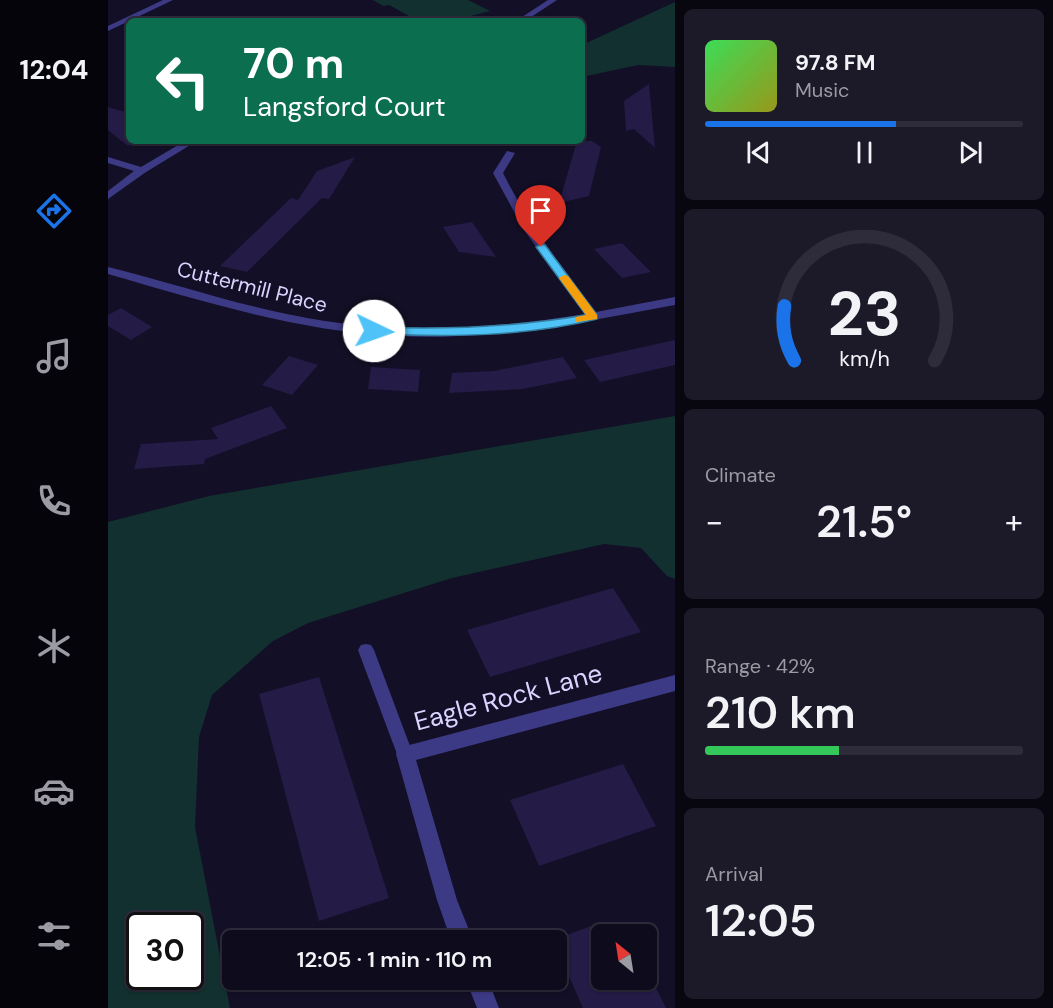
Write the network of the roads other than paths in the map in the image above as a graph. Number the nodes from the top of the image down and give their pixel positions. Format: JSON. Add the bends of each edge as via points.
{"nodes":[{"id":1,"x":169,"y":0,"type":"edge"},
{"id":2,"x":554,"y":0,"type":"edge"},
{"id":3,"x":131,"y":18,"type":"edge"},
{"id":4,"x":525,"y":18,"type":"edge"},
{"id":5,"x":126,"y":20,"type":"edge"},
{"id":6,"x":108,"y":29,"type":"edge"},
{"id":7,"x":187,"y":144,"type":"edge"},
{"id":8,"x":510,"y":153,"type":"dead end"},
{"id":9,"x":108,"y":160,"type":"edge"},
{"id":10,"x":142,"y":170,"type":"junction"},
{"id":11,"x":108,"y":196,"type":"edge"},
{"id":12,"x":108,"y":270,"type":"edge"},
{"id":13,"x":675,"y":301,"type":"edge"},
{"id":14,"x":593,"y":317,"type":"junction"},
{"id":15,"x":366,"y":650,"type":"dead end"},
{"id":16,"x":675,"y":683,"type":"edge"},
{"id":17,"x":405,"y":754,"type":"junction"},
{"id":18,"x":458,"y":930,"type":"edge"},
{"id":19,"x":481,"y":990,"type":"edge"},
{"id":20,"x":488,"y":1008,"type":"edge"}],
"edges":[{"from":1,"to":3,"type":"street"},
{"from":2,"to":4,"type":"street"},
{"from":5,"to":6,"type":"street"},
{"from":7,"to":10,"type":"street"},
{"from":8,"to":14,"type":"street","via":[[498,173],[509,197]]},
{"from":9,"to":10,"type":"street"},
{"from":10,"to":11,"type":"street"},
{"from":12,"to":14,"type":"street","name":"Cuttermill Place","via":[[275,315],[357,329],[484,332]]},
{"from":13,"to":14,"type":"street","name":"Cuttermill Place"},
{"from":15,"to":17,"type":"lane"},
{"from":16,"to":17,"type":"street","name":"Eagle Rock Lane"},
{"from":17,"to":18,"type":"street","name":"Eagle Rock Lane"},
{"from":19,"to":20,"type":"street"}]}
